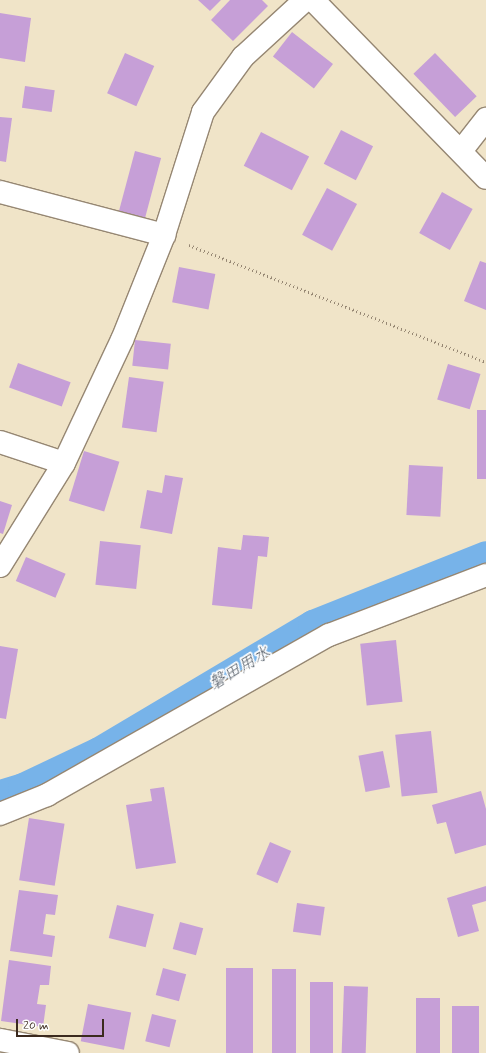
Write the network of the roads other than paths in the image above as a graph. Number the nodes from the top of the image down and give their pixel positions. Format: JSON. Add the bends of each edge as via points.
{"nodes":[{"id":1,"x":305,"y":0,"type":"edge"},
{"id":2,"x":313,"y":0,"type":"edge"},
{"id":3,"x":486,"y":119,"type":"edge"},
{"id":4,"x":460,"y":151,"type":"junction"},
{"id":5,"x":486,"y":178,"type":"edge"},
{"id":6,"x":0,"y":192,"type":"edge"},
{"id":7,"x":164,"y":235,"type":"junction"},
{"id":8,"x":0,"y":442,"type":"edge"},
{"id":9,"x":64,"y":464,"type":"junction"},
{"id":10,"x":0,"y":566,"type":"edge"},
{"id":11,"x":486,"y":575,"type":"edge"},
{"id":12,"x":0,"y":814,"type":"edge"},
{"id":13,"x":0,"y":1040,"type":"edge"},
{"id":14,"x":68,"y":1053,"type":"edge"}],
"edges":[{"from":1,"to":7,"type":"street","via":[[243,57],[203,112]]},
{"from":2,"to":4,"type":"street"},
{"from":3,"to":4,"type":"street"},
{"from":4,"to":5,"type":"street"},
{"from":6,"to":7,"type":"street"},
{"from":7,"to":9,"type":"street","via":[[122,340]]},
{"from":8,"to":9,"type":"street"},
{"from":9,"to":10,"type":"street"},
{"from":11,"to":12,"type":"street","via":[[329,635],[47,795]]},
{"from":13,"to":14,"type":"street"}]}
